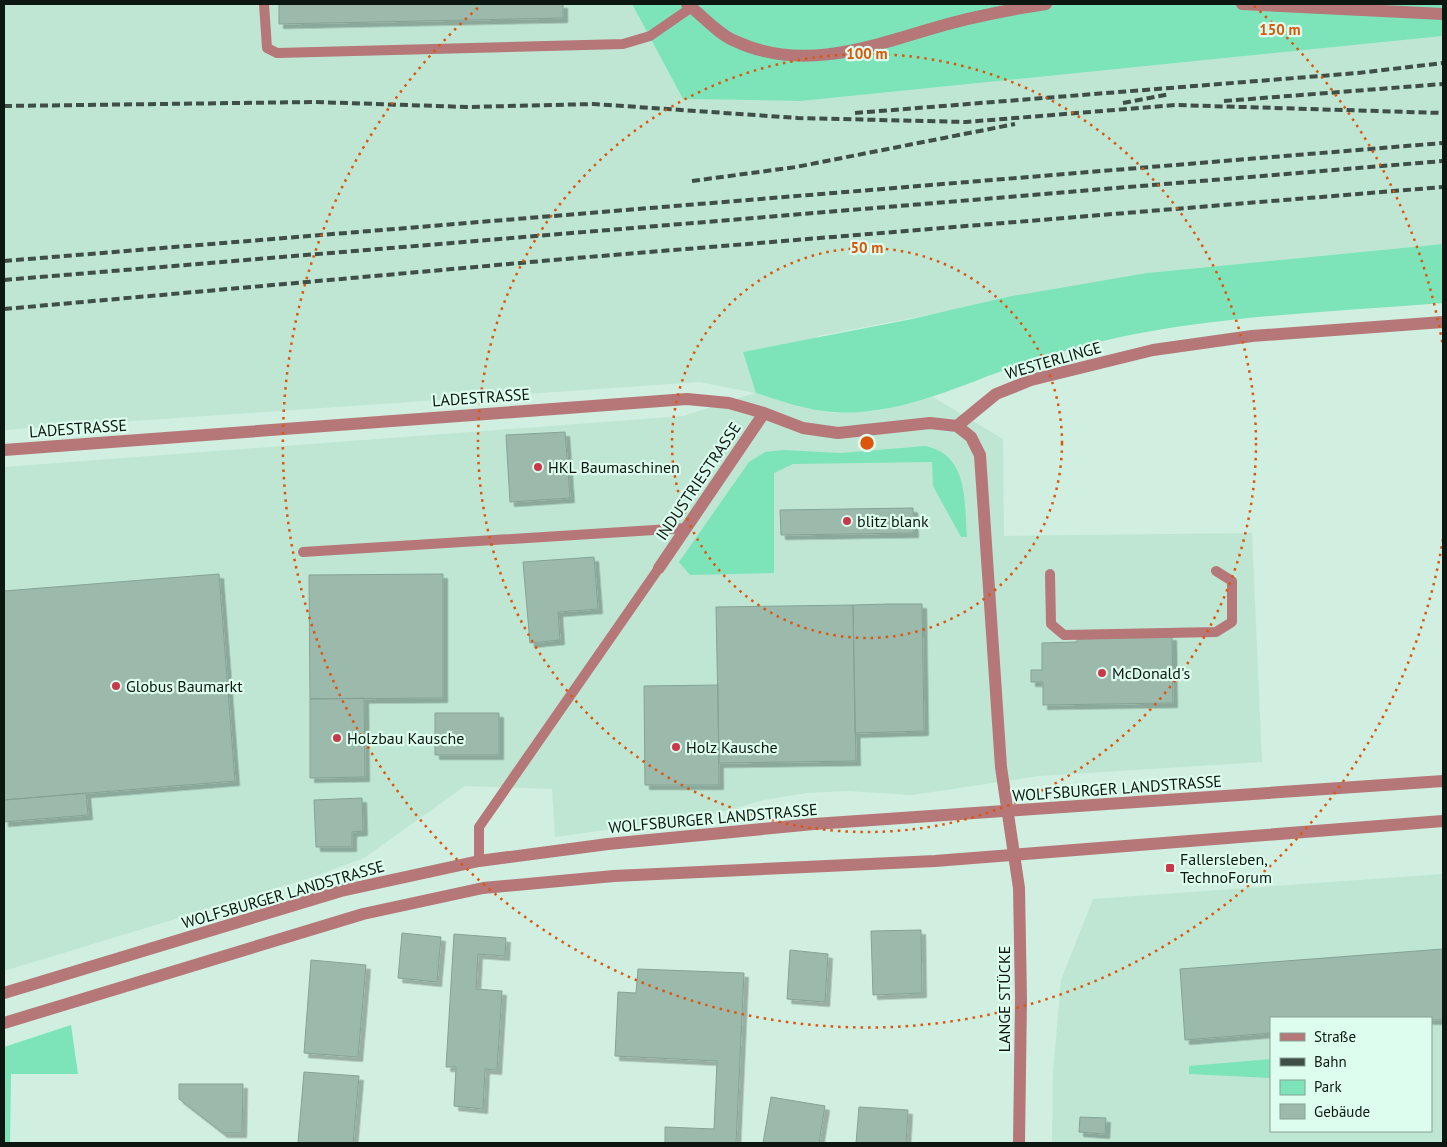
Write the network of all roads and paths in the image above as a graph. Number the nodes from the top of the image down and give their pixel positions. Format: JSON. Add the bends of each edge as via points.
{"nodes":[{"id":1,"x":264,"y":4,"type":"edge"},
{"id":2,"x":1046,"y":4,"type":"edge"},
{"id":3,"x":1242,"y":4,"type":"edge"},
{"id":4,"x":690,"y":5,"type":"edge"},
{"id":5,"x":1443,"y":14,"type":"edge"},
{"id":6,"x":1443,"y":322,"type":"edge"},
{"id":7,"x":764,"y":412,"type":"junction"},
{"id":8,"x":957,"y":426,"type":"junction"},
{"id":9,"x":4,"y":450,"type":"edge"},
{"id":10,"x":686,"y":528,"type":"junction"},
{"id":11,"x":303,"y":552,"type":"dead end"},
{"id":12,"x":659,"y":568,"type":"joint"},
{"id":13,"x":1216,"y":571,"type":"dead end"},
{"id":14,"x":1050,"y":574,"type":"dead end"},
{"id":15,"x":1443,"y":781,"type":"edge"},
{"id":16,"x":1008,"y":812,"type":"junction"},
{"id":17,"x":1443,"y":821,"type":"edge"},
{"id":18,"x":1014,"y":855,"type":"junction"},
{"id":19,"x":480,"y":861,"type":"junction"},
{"id":20,"x":4,"y":993,"type":"edge"},
{"id":21,"x":4,"y":1023,"type":"edge"},
{"id":22,"x":1019,"y":1143,"type":"edge"}],
"edges":[{"from":1,"to":4,"type":"lane","via":[[267,48],[277,53],[623,44],[650,36]]},
{"from":2,"to":4,"type":"street","via":[[994,13],[841,54],[802,57],[764,52],[733,41]]},
{"from":3,"to":5,"type":"street"},
{"from":6,"to":8,"type":"street","name":"WESTERLINGE","via":[[1252,336],[1153,350],[1031,380],[996,394]]},
{"from":7,"to":8,"type":"street","name":"LADESTRASSE","via":[[802,428],[838,433],[930,422]]},
{"from":7,"to":9,"type":"street","name":"LADESTRASSE","via":[[729,403],[660,400]]},
{"from":7,"to":10,"type":"street","name":"INDUSTRIESTRASSE"},
{"from":8,"to":16,"type":"street","via":[[971,437],[980,455],[994,680]]},
{"from":10,"to":11,"type":"lane"},
{"from":10,"to":12,"type":"street","name":"INDUSTRIESTRASSE"},
{"from":12,"to":19,"type":"lane","via":[[480,828]]},
{"from":13,"to":14,"type":"lane","via":[[1232,581],[1232,622],[1216,632],[1064,635],[1051,624]]},
{"from":15,"to":16,"type":"street","name":"WOLFSBURGER LANDSTRASSE"},
{"from":16,"to":18,"type":"street","name":"LANGE STÜCKE"},
{"from":16,"to":19,"type":"street","name":"WOLFSBURGER LANDSTRASSE","via":[[804,825],[608,844]]},
{"from":17,"to":18,"type":"street"},
{"from":18,"to":21,"type":"street","via":[[614,876],[483,888],[354,917]]},
{"from":18,"to":22,"type":"street","name":"LANGE STÜCKE","via":[[1019,888],[1021,1000]]},
{"from":19,"to":20,"type":"street","name":"WOLFSBURGER LANDSTRASSE","via":[[342,891]]}]}
